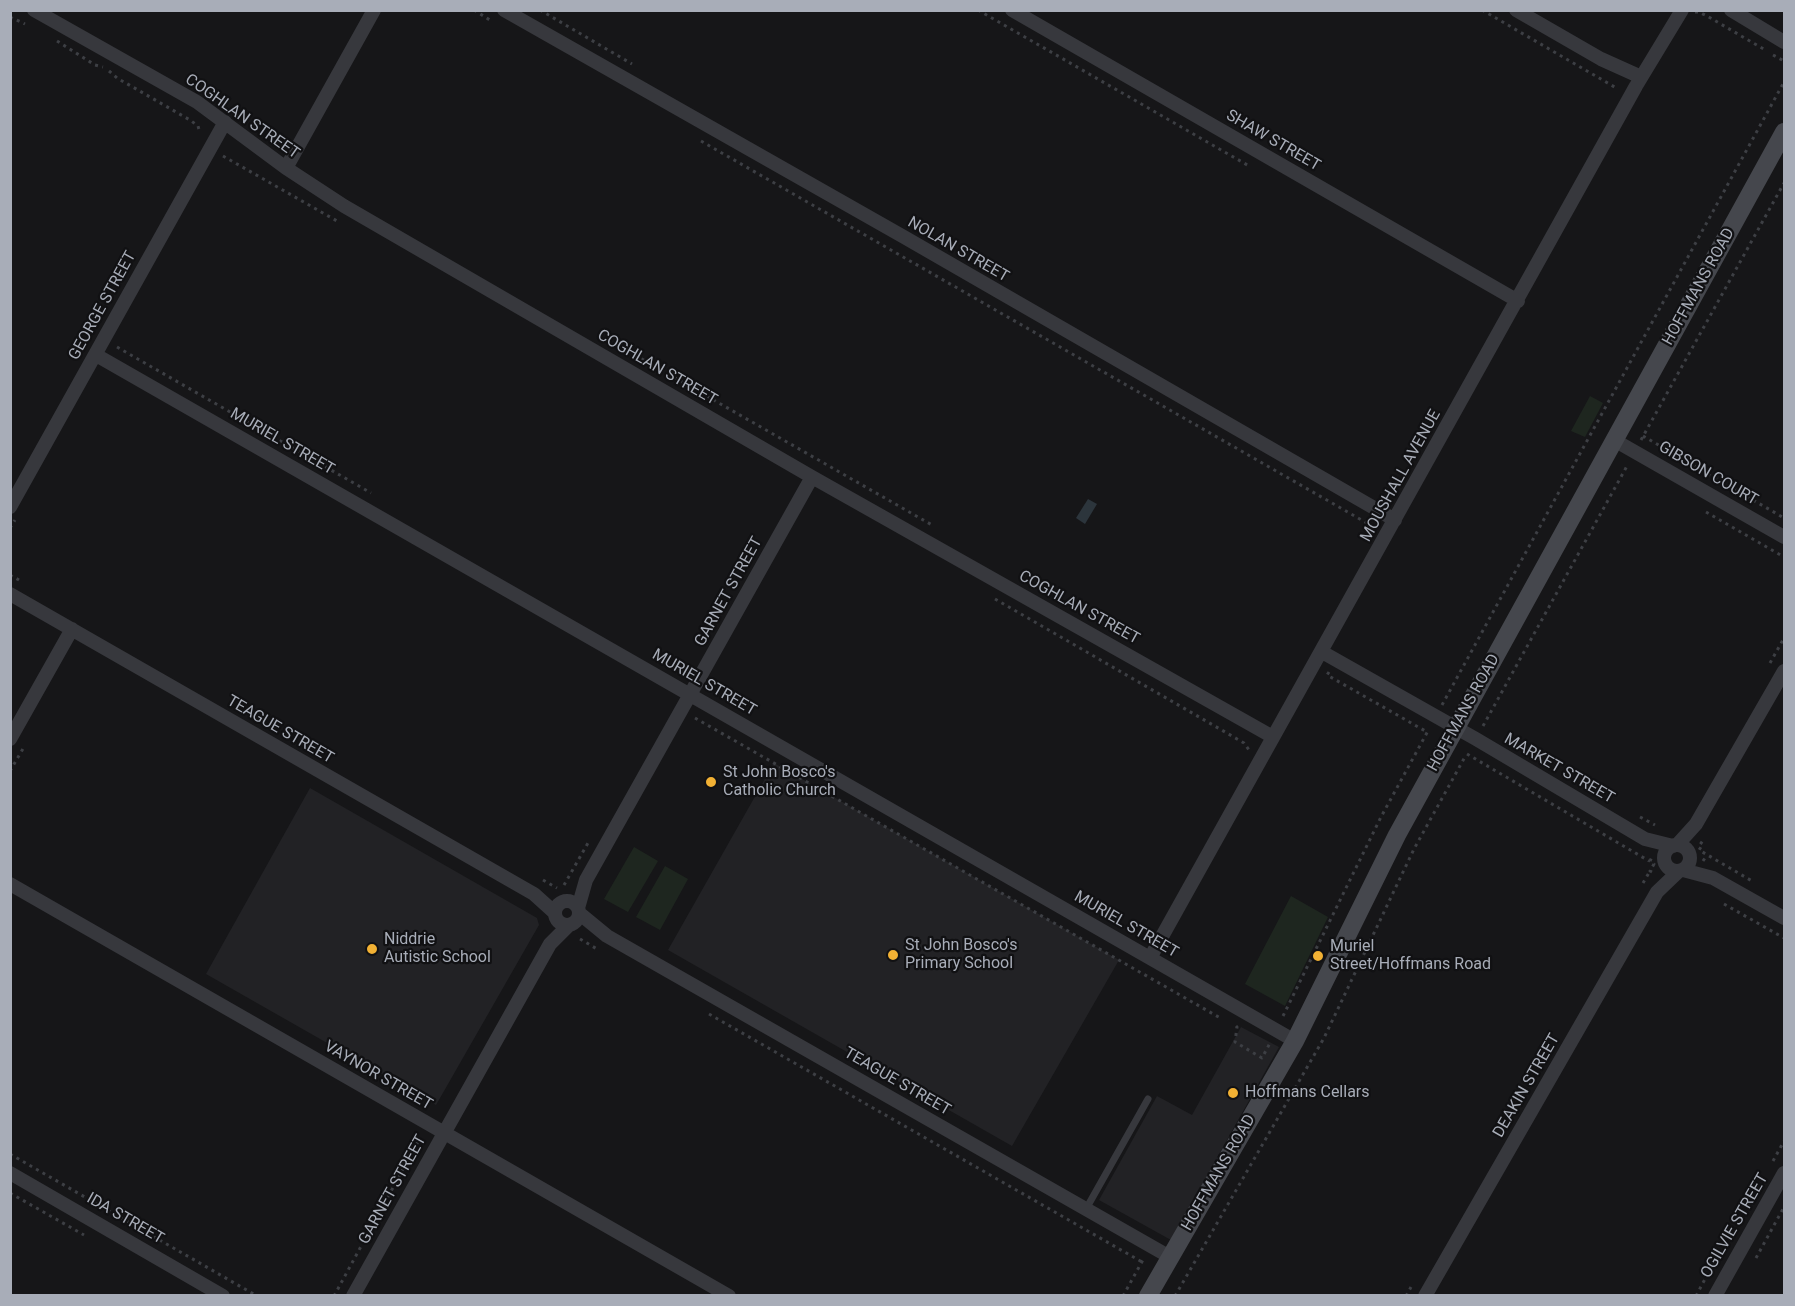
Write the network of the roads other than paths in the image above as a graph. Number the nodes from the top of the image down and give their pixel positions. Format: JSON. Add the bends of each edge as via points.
{"nodes":[{"id":1,"x":34,"y":10,"type":"edge"},
{"id":2,"x":504,"y":10,"type":"edge"},
{"id":3,"x":1012,"y":10,"type":"edge"},
{"id":4,"x":1516,"y":10,"type":"edge"},
{"id":5,"x":1731,"y":10,"type":"edge"},
{"id":6,"x":1686,"y":13,"type":"edge"},
{"id":7,"x":373,"y":14,"type":"edge"},
{"id":8,"x":1785,"y":42,"type":"edge"},
{"id":9,"x":1639,"y":82,"type":"junction"},
{"id":10,"x":225,"y":122,"type":"junction"},
{"id":11,"x":1785,"y":132,"type":"edge"},
{"id":12,"x":286,"y":168,"type":"junction"},
{"id":13,"x":1518,"y":301,"type":"junction"},
{"id":14,"x":96,"y":355,"type":"junction"},
{"id":15,"x":1614,"y":440,"type":"junction"},
{"id":16,"x":812,"y":477,"type":"junction"},
{"id":17,"x":13,"y":513,"type":"edge"},
{"id":18,"x":1395,"y":520,"type":"junction"},
{"id":19,"x":1785,"y":537,"type":"edge"},
{"id":20,"x":10,"y":594,"type":"edge"},
{"id":21,"x":72,"y":629,"type":"junction"},
{"id":22,"x":1322,"y":652,"type":"junction"},
{"id":23,"x":1785,"y":671,"type":"edge"},
{"id":24,"x":691,"y":694,"type":"junction"},
{"id":25,"x":1455,"y":728,"type":"junction"},
{"id":26,"x":1267,"y":734,"type":"junction"},
{"id":27,"x":10,"y":739,"type":"edge"},
{"id":28,"x":1645,"y":839,"type":"junction"},
{"id":29,"x":1682,"y":850,"type":"junction"},
{"id":30,"x":1665,"y":861,"type":"junction"},
{"id":31,"x":1681,"y":870,"type":"junction"},
{"id":32,"x":1713,"y":878,"type":"junction"},
{"id":33,"x":10,"y":884,"type":"edge"},
{"id":34,"x":1657,"y":892,"type":"junction"},
{"id":35,"x":567,"y":913,"type":"junction"},
{"id":36,"x":1785,"y":918,"type":"edge"},
{"id":37,"x":1150,"y":958,"type":"junction"},
{"id":38,"x":1295,"y":1041,"type":"junction"},
{"id":39,"x":1148,"y":1099,"type":"dead end"},
{"id":40,"x":444,"y":1133,"type":"junction"},
{"id":41,"x":10,"y":1173,"type":"edge"},
{"id":42,"x":1785,"y":1173,"type":"edge"},
{"id":43,"x":1085,"y":1210,"type":"junction"},
{"id":44,"x":1170,"y":1257,"type":"junction"},
{"id":45,"x":223,"y":1296,"type":"edge"},
{"id":46,"x":353,"y":1296,"type":"edge"},
{"id":47,"x":729,"y":1296,"type":"edge"},
{"id":48,"x":1148,"y":1296,"type":"edge"},
{"id":49,"x":1425,"y":1296,"type":"edge"},
{"id":50,"x":1714,"y":1296,"type":"edge"}],
"edges":[{"from":1,"to":10,"type":"street","name":"COGHLAN STREET","via":[[197,102]]},
{"from":2,"to":18,"type":"street","name":"NOLAN STREET"},
{"from":3,"to":13,"type":"street","name":"SHAW STREET"},
{"from":4,"to":9,"type":"street"},
{"from":5,"to":8,"type":"street"},
{"from":6,"to":9,"type":"street","name":"MOUSHALL AVENUE"},
{"from":7,"to":12,"type":"street"},
{"from":9,"to":13,"type":"street","name":"MOUSHALL AVENUE"},
{"from":10,"to":12,"type":"street","name":"COGHLAN STREET"},
{"from":10,"to":14,"type":"street","name":"GEORGE STREET"},
{"from":11,"to":15,"type":"main road","name":"HOFFMANS ROAD"},
{"from":12,"to":16,"type":"street","name":"COGHLAN STREET","via":[[344,206]]},
{"from":13,"to":18,"type":"street","name":"MOUSHALL AVENUE"},
{"from":14,"to":17,"type":"street","name":"GEORGE STREET"},
{"from":14,"to":24,"type":"street","name":"MURIEL STREET"},
{"from":15,"to":19,"type":"street","name":"GIBSON COURT"},
{"from":15,"to":25,"type":"main road","name":"HOFFMANS ROAD"},
{"from":16,"to":24,"type":"street","name":"GARNET STREET"},
{"from":16,"to":26,"type":"street","name":"COGHLAN STREET"},
{"from":18,"to":22,"type":"street","name":"MOUSHALL AVENUE"},
{"from":20,"to":21,"type":"street","name":"TEAGUE STREET"},
{"from":21,"to":27,"type":"street"},
{"from":21,"to":35,"type":"street","name":"TEAGUE STREET"},
{"from":22,"to":25,"type":"street","name":"MARKET STREET"},
{"from":22,"to":26,"type":"street","name":"MOUSHALL AVENUE"},
{"from":23,"to":29,"type":"street"},
{"from":24,"to":35,"type":"street","name":"GARNET STREET"},
{"from":24,"to":37,"type":"street","name":"MURIEL STREET"},
{"from":25,"to":28,"type":"street","name":"MARKET STREET"},
{"from":25,"to":38,"type":"main road","name":"HOFFMANS ROAD"},
{"from":26,"to":37,"type":"street","name":"MOUSHALL AVENUE"},
{"from":28,"to":29,"type":"street","name":"MARKET STREET"},
{"from":28,"to":30,"type":"street","name":"MARKET STREET"},
{"from":29,"to":30,"type":"street","via":[[1666,852]]},
{"from":29,"to":31,"type":"street","via":[[1688,865]]},
{"from":29,"to":32,"type":"street","name":"MARKET STREET"},
{"from":30,"to":31,"type":"street","via":[[1671,869]]},
{"from":30,"to":34,"type":"street","name":"DEAKIN STREET"},
{"from":31,"to":32,"type":"street","name":"MARKET STREET"},
{"from":31,"to":34,"type":"street","name":"DEAKIN STREET"},
{"from":32,"to":36,"type":"street","name":"MARKET STREET"},
{"from":33,"to":40,"type":"street","name":"VAYNOR STREET"},
{"from":34,"to":49,"type":"street","name":"DEAKIN STREET"},
{"from":35,"to":40,"type":"street","name":"GARNET STREET"},
{"from":35,"to":43,"type":"street","name":"TEAGUE STREET"},
{"from":37,"to":38,"type":"street","name":"MURIEL STREET"},
{"from":38,"to":44,"type":"main road","name":"HOFFMANS ROAD"},
{"from":39,"to":43,"type":"lane"},
{"from":40,"to":46,"type":"street","name":"GARNET STREET"},
{"from":40,"to":47,"type":"street","name":"VAYNOR STREET"},
{"from":41,"to":45,"type":"street","name":"IDA STREET"},
{"from":42,"to":50,"type":"street","name":"OGILVIE STREET"},
{"from":43,"to":44,"type":"street","name":"TEAGUE STREET"},
{"from":44,"to":48,"type":"main road","name":"HOFFMANS ROAD"}]}
